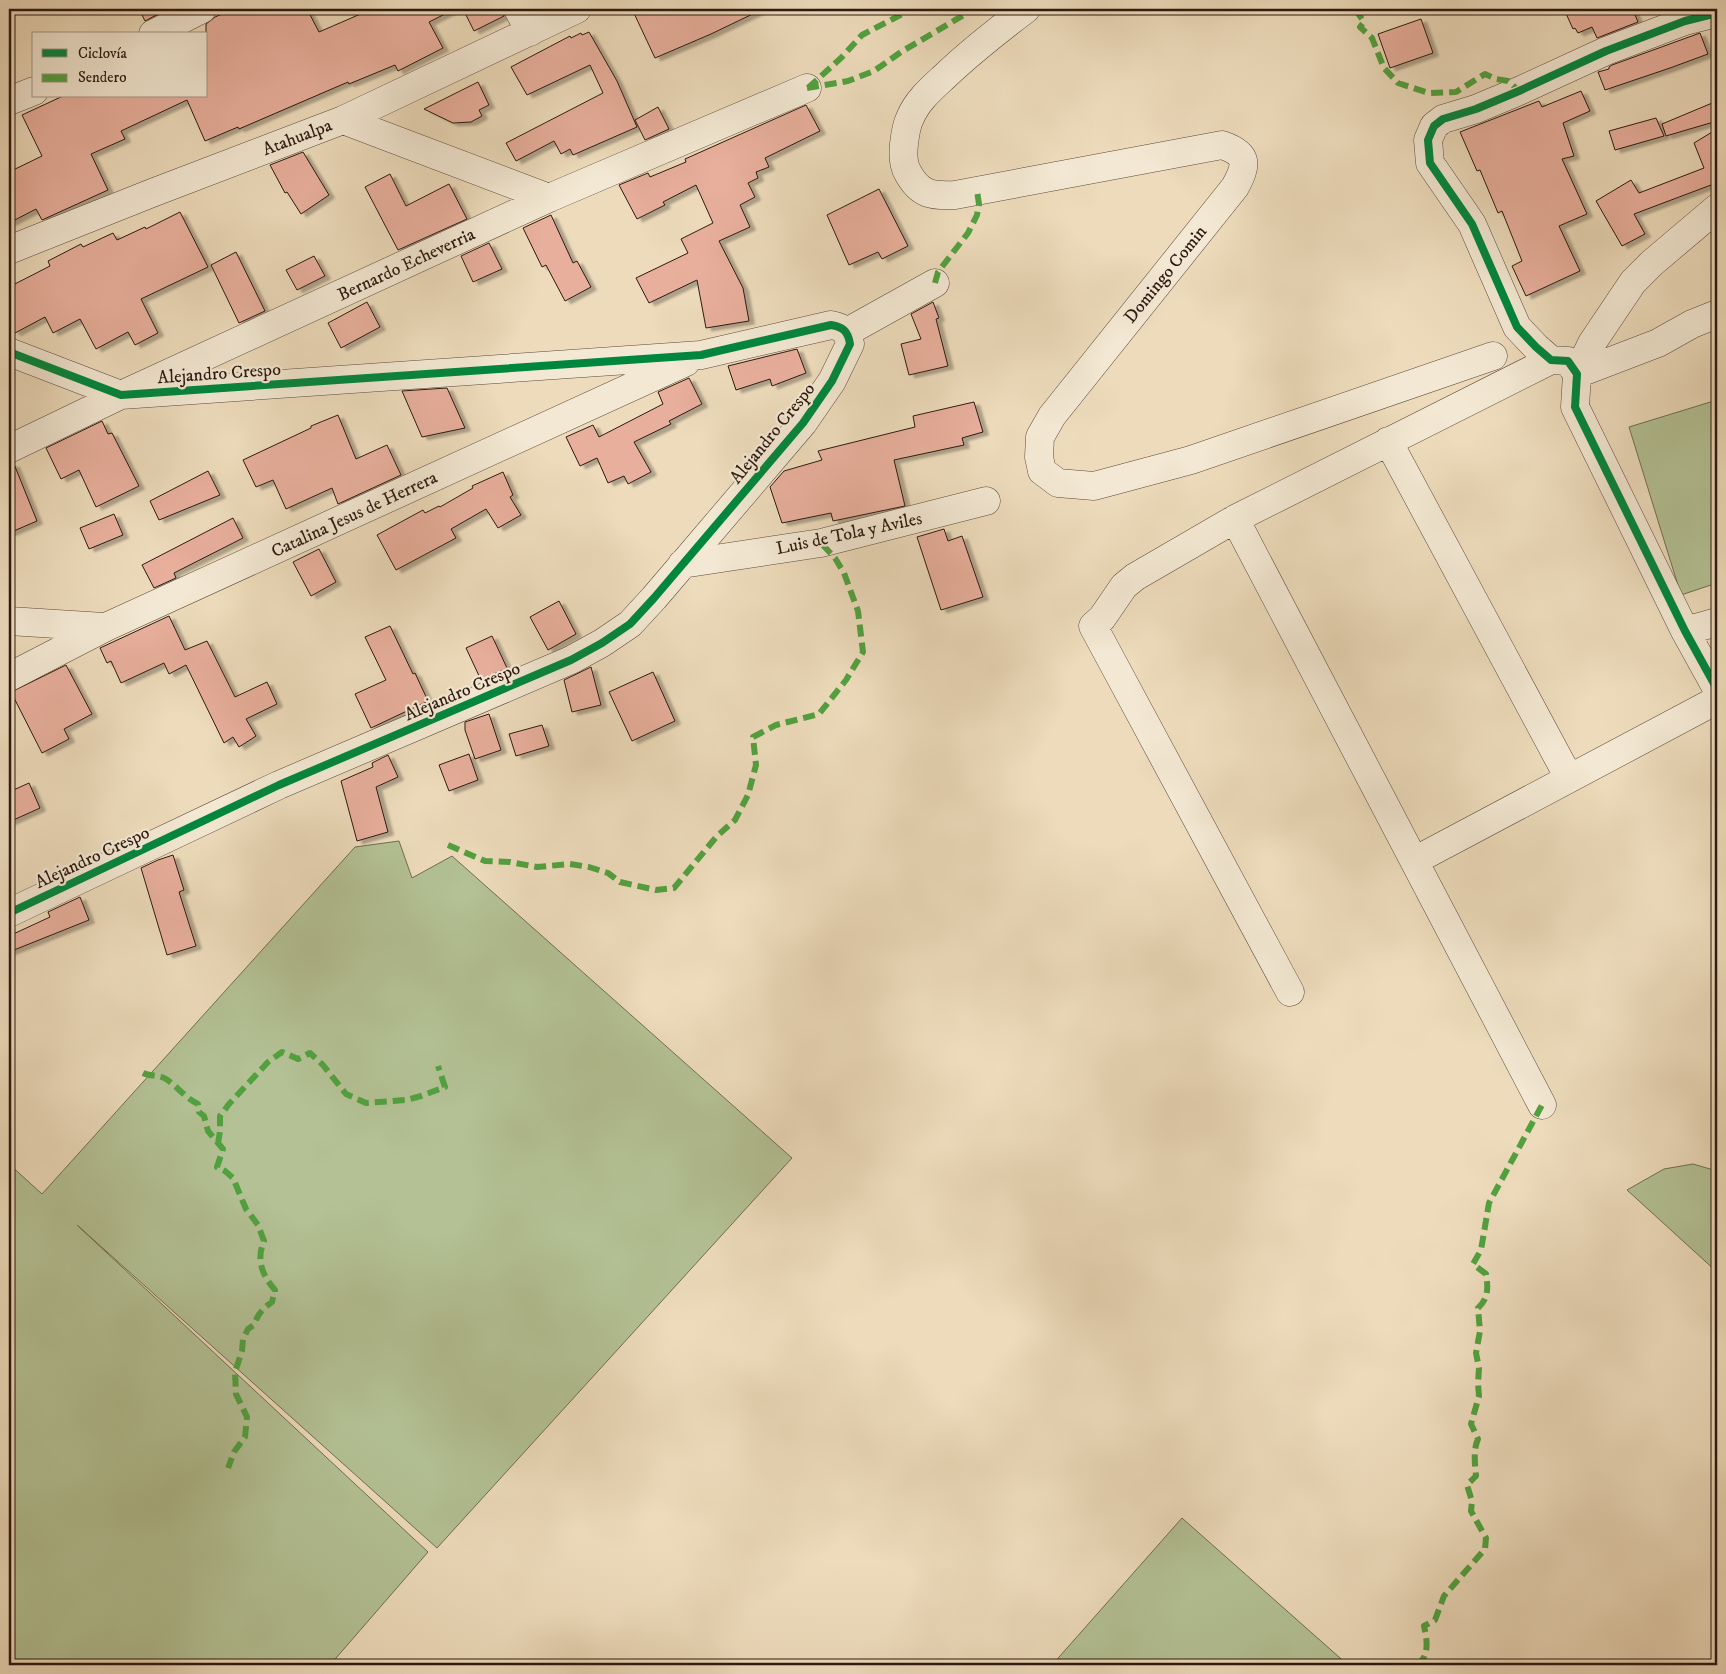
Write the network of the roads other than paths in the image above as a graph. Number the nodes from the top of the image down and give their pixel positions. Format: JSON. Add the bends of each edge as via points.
{"nodes":[{"id":1,"x":202,"y":9,"type":"edge"},
{"id":2,"x":577,"y":9,"type":"edge"},
{"id":3,"x":1026,"y":9,"type":"edge"},
{"id":4,"x":1717,"y":14,"type":"edge"},
{"id":5,"x":524,"y":20,"type":"edge"},
{"id":6,"x":157,"y":32,"type":"edge"},
{"id":7,"x":807,"y":88,"type":"dead end"},
{"id":8,"x":32,"y":91,"type":"edge"},
{"id":9,"x":9,"y":101,"type":"edge"},
{"id":10,"x":343,"y":120,"type":"junction"},
{"id":11,"x":549,"y":198,"type":"junction"},
{"id":12,"x":1717,"y":208,"type":"edge"},
{"id":13,"x":9,"y":250,"type":"edge"},
{"id":14,"x":936,"y":284,"type":"dead end"},
{"id":15,"x":1717,"y":314,"type":"edge"},
{"id":16,"x":1705,"y":324,"type":"edge"},
{"id":17,"x":847,"y":332,"type":"junction"},
{"id":18,"x":9,"y":352,"type":"edge"},
{"id":19,"x":701,"y":355,"type":"junction"},
{"id":20,"x":1492,"y":356,"type":"dead end"},
{"id":21,"x":1551,"y":360,"type":"junction"},
{"id":22,"x":1578,"y":374,"type":"junction"},
{"id":23,"x":120,"y":395,"type":"junction"},
{"id":24,"x":1388,"y":441,"type":"junction"},
{"id":25,"x":9,"y":449,"type":"edge"},
{"id":26,"x":986,"y":501,"type":"dead end"},
{"id":27,"x":1235,"y":519,"type":"junction"},
{"id":28,"x":682,"y":564,"type":"junction"},
{"id":29,"x":9,"y":621,"type":"edge"},
{"id":30,"x":1717,"y":622,"type":"edge"},
{"id":31,"x":106,"y":627,"type":"junction"},
{"id":32,"x":1685,"y":631,"type":"junction"},
{"id":33,"x":9,"y":677,"type":"edge"},
{"id":34,"x":1717,"y":689,"type":"edge"},
{"id":35,"x":1717,"y":700,"type":"edge"},
{"id":36,"x":1569,"y":778,"type":"junction"},
{"id":37,"x":1414,"y":861,"type":"junction"},
{"id":38,"x":9,"y":913,"type":"edge"},
{"id":39,"x":1290,"y":992,"type":"dead end"},
{"id":40,"x":1542,"y":1104,"type":"dead end"}],
"edges":[{"from":1,"to":6,"type":"street"},
{"from":2,"to":5,"type":"street","name":"Atahualpa"},
{"from":3,"to":20,"type":"street","name":"Domingo Comin","via":[[971,50],[914,110],[906,130],[905,169],[921,191],[937,196],[955,195],[1222,145],[1234,149],[1242,157],[1244,170],[1234,187],[1052,416],[1040,437],[1039,457],[1042,471],[1058,483],[1094,486],[1191,460]]},
{"from":4,"to":21,"type":"street","via":[[1684,21],[1606,51],[1476,109],[1443,119],[1434,126],[1428,140],[1430,162],[1472,224],[1517,327]]},
{"from":5,"to":10,"type":"street","name":"Atahualpa"},
{"from":7,"to":11,"type":"street","name":"Bernardo Echeverria"},
{"from":8,"to":9,"type":"street"},
{"from":10,"to":11,"type":"street"},
{"from":10,"to":13,"type":"street","name":"Atahualpa"},
{"from":11,"to":23,"type":"street","name":"Bernardo Echeverria"},
{"from":12,"to":22,"type":"street","via":[[1633,282],[1592,342]]},
{"from":14,"to":17,"type":"street"},
{"from":15,"to":16,"type":"street"},
{"from":16,"to":22,"type":"street"},
{"from":17,"to":19,"type":"street","name":"Alejandro Crespo","via":[[831,325]]},
{"from":17,"to":28,"type":"street","name":"Alejandro Crespo","via":[[850,344],[847,352],[804,423]]},
{"from":18,"to":23,"type":"street","name":"Alejandro Crespo"},
{"from":19,"to":23,"type":"street","name":"Alejandro Crespo"},
{"from":19,"to":31,"type":"street","name":"Catalina Jesus de Herrera"},
{"from":21,"to":22,"type":"street","via":[[1568,361]]},
{"from":21,"to":24,"type":"street"},
{"from":22,"to":32,"type":"street","via":[[1576,407]]},
{"from":23,"to":25,"type":"street","name":"Bernardo Echeverria"},
{"from":24,"to":27,"type":"street"},
{"from":24,"to":36,"type":"street"},
{"from":26,"to":28,"type":"street","name":"Luis de Tola y Aviles","via":[[821,543]]},
{"from":27,"to":37,"type":"street"},
{"from":27,"to":39,"type":"street","via":[[1135,577],[1093,626]]},
{"from":28,"to":38,"type":"street","name":"Alejandro Crespo","via":[[630,624],[571,660],[279,785]]},
{"from":29,"to":31,"type":"street"},
{"from":30,"to":32,"type":"street"},
{"from":31,"to":33,"type":"street","name":"Catalina Jesus de Herrera"},
{"from":32,"to":34,"type":"street"},
{"from":35,"to":36,"type":"street"},
{"from":36,"to":37,"type":"street"},
{"from":37,"to":40,"type":"street"}]}
